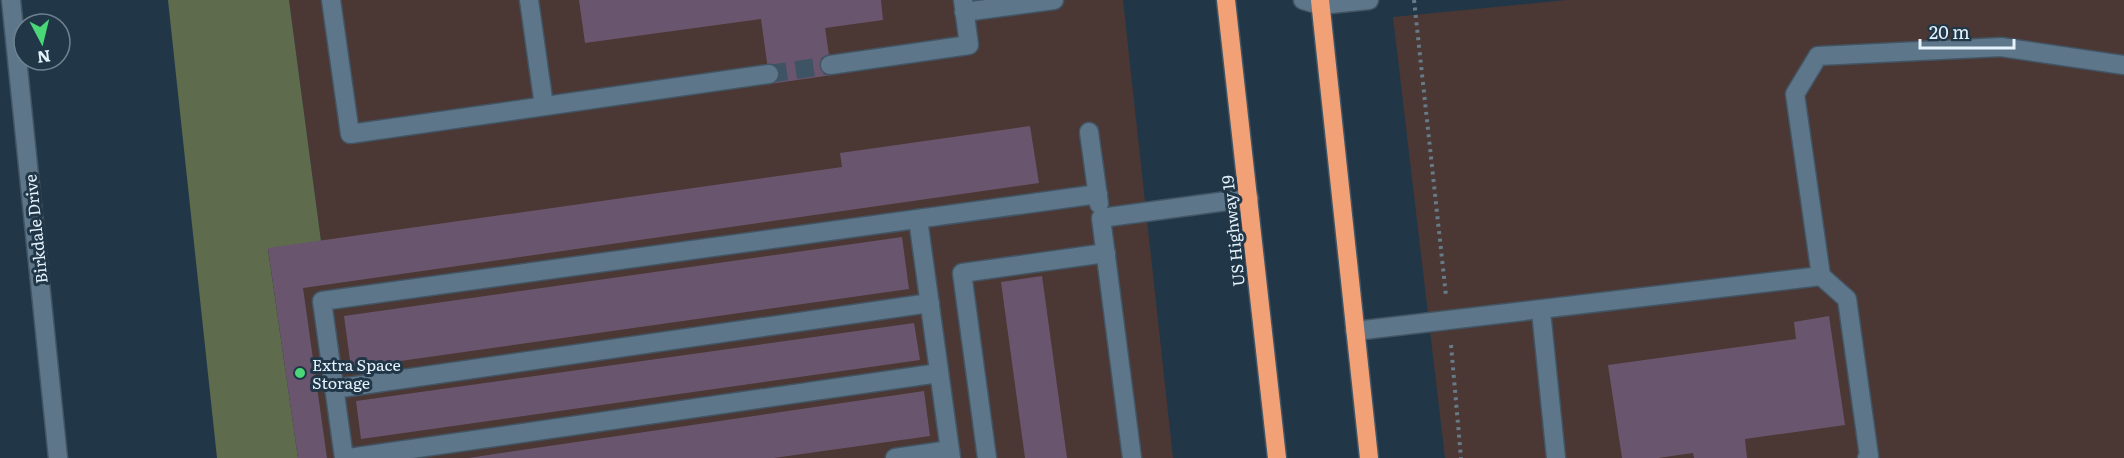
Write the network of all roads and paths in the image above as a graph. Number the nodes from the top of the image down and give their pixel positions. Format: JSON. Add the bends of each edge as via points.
{"nodes":[{"id":1,"x":11,"y":0,"type":"edge"},
{"id":2,"x":331,"y":0,"type":"edge"},
{"id":3,"x":529,"y":0,"type":"edge"},
{"id":4,"x":1054,"y":0,"type":"edge"},
{"id":5,"x":1226,"y":0,"type":"edge"},
{"id":6,"x":1369,"y":0,"type":"edge"},
{"id":7,"x":1414,"y":0,"type":"edge"},
{"id":8,"x":1314,"y":2,"type":"edge"},
{"id":9,"x":964,"y":6,"type":"edge"},
{"id":10,"x":830,"y":65,"type":"tunnel mouth"},
{"id":11,"x":2124,"y":65,"type":"edge"},
{"id":12,"x":769,"y":74,"type":"tunnel mouth"},
{"id":13,"x":544,"y":106,"type":"junction"},
{"id":14,"x":1089,"y":132,"type":"dead end"},
{"id":15,"x":1098,"y":194,"type":"junction"},
{"id":16,"x":1249,"y":198,"type":"junction"},
{"id":17,"x":1101,"y":218,"type":"junction"},
{"id":18,"x":918,"y":219,"type":"junction"},
{"id":19,"x":1106,"y":253,"type":"junction"},
{"id":20,"x":1821,"y":276,"type":"junction"},
{"id":21,"x":930,"y":303,"type":"junction"},
{"id":22,"x":1541,"y":311,"type":"junction"},
{"id":23,"x":1449,"y":322,"type":"junction"},
{"id":24,"x":1355,"y":331,"type":"junction"},
{"id":25,"x":939,"y":373,"type":"junction"},
{"id":26,"x":334,"y":388,"type":"junction"},
{"id":27,"x":950,"y":454,"type":"edge"},
{"id":28,"x":58,"y":458,"type":"edge"},
{"id":29,"x":344,"y":458,"type":"edge"},
{"id":30,"x":349,"y":458,"type":"edge"},
{"id":31,"x":895,"y":458,"type":"edge"},
{"id":32,"x":987,"y":458,"type":"edge"},
{"id":33,"x":1132,"y":458,"type":"edge"},
{"id":34,"x":1277,"y":458,"type":"edge"},
{"id":35,"x":1369,"y":458,"type":"edge"},
{"id":36,"x":1461,"y":458,"type":"edge"},
{"id":37,"x":1556,"y":458,"type":"edge"},
{"id":38,"x":1867,"y":458,"type":"edge"}],
"edges":[{"from":1,"to":28,"type":"street","name":"Birkdale Drive"},
{"from":2,"to":13,"type":"street","via":[[350,134]]},
{"from":3,"to":13,"type":"street"},
{"from":4,"to":9,"type":"street"},
{"from":5,"to":16,"type":"highway","name":"US Highway 19"},
{"from":6,"to":8,"type":"street"},
{"from":7,"to":23,"type":"path"},
{"from":8,"to":24,"type":"highway"},
{"from":9,"to":10,"type":"street","via":[[969,45]]},
{"from":11,"to":20,"type":"street","via":[[2001,47],[1818,57],[1795,94]]},
{"from":12,"to":13,"type":"street"},
{"from":14,"to":15,"type":"street"},
{"from":15,"to":17,"type":"street"},
{"from":15,"to":18,"type":"street"},
{"from":16,"to":17,"type":"street"},
{"from":16,"to":34,"type":"highway","name":"US Highway 19"},
{"from":17,"to":19,"type":"street"},
{"from":18,"to":21,"type":"street"},
{"from":18,"to":26,"type":"street","via":[[322,301]]},
{"from":19,"to":32,"type":"street","via":[[962,273]]},
{"from":19,"to":33,"type":"street"},
{"from":20,"to":22,"type":"street"},
{"from":20,"to":38,"type":"street","via":[[1847,298]]},
{"from":21,"to":25,"type":"street"},
{"from":21,"to":26,"type":"street"},
{"from":22,"to":23,"type":"street"},
{"from":22,"to":37,"type":"street"},
{"from":23,"to":24,"type":"street"},
{"from":23,"to":36,"type":"path"},
{"from":24,"to":35,"type":"highway"},
{"from":25,"to":27,"type":"street"},
{"from":25,"to":30,"type":"street"},
{"from":26,"to":29,"type":"street"},
{"from":27,"to":31,"type":"street"}]}
